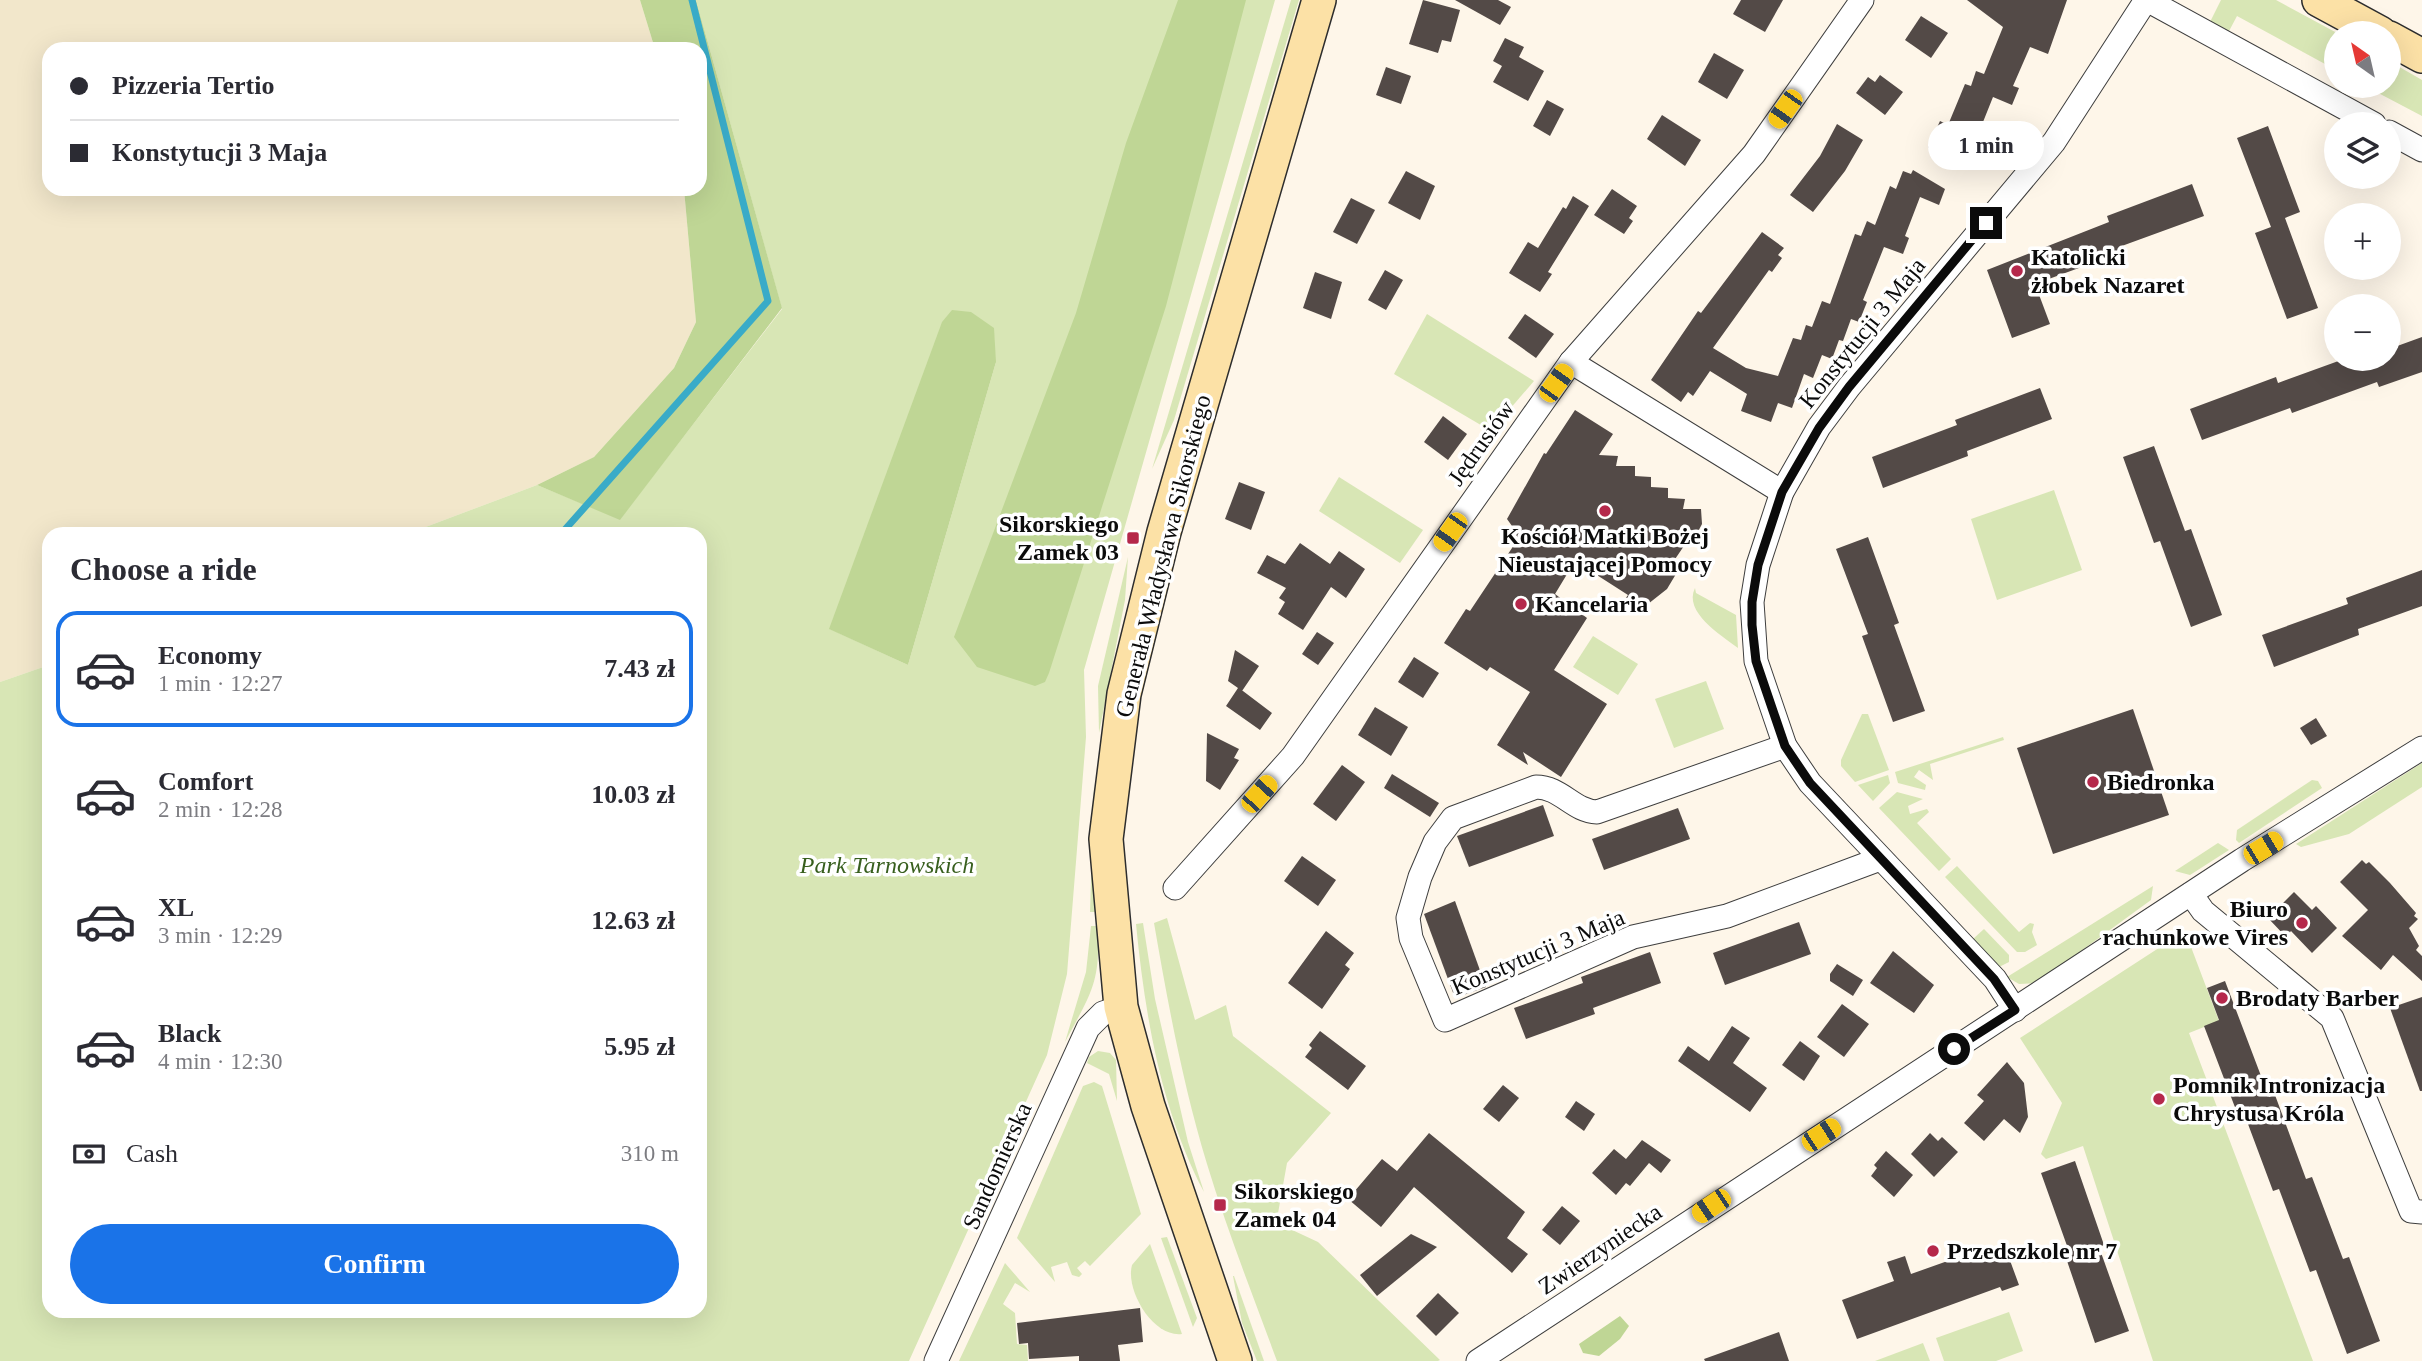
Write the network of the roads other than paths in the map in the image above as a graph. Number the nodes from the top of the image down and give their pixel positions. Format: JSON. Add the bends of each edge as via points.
{"nodes":[{"id":1,"x":1319,"y":0,"type":"edge"},
{"id":2,"x":1862,"y":0,"type":"edge"},
{"id":3,"x":2146,"y":0,"type":"edge"},
{"id":4,"x":2319,"y":0,"type":"edge"},
{"id":5,"x":2358,"y":21,"type":"edge"},
{"id":6,"x":2401,"y":44,"type":"edge"},
{"id":7,"x":2422,"y":55,"type":"edge"},
{"id":8,"x":2352,"y":112,"type":"edge"},
{"id":9,"x":2401,"y":139,"type":"edge"},
{"id":10,"x":2422,"y":150,"type":"edge"},
{"id":11,"x":1571,"y":362,"type":"junction"},
{"id":12,"x":1782,"y":492,"type":"junction"},
{"id":13,"x":1785,"y":746,"type":"junction"},
{"id":14,"x":2422,"y":748,"type":"edge"},
{"id":15,"x":1880,"y":859,"type":"junction"},
{"id":16,"x":1175,"y":888,"type":"dead end"},
{"id":17,"x":2191,"y":894,"type":"junction"},
{"id":18,"x":1121,"y":1007,"type":"junction"},
{"id":19,"x":2015,"y":1010,"type":"junction"},
{"id":20,"x":2417,"y":1212,"type":"edge"},
{"id":21,"x":936,"y":1361,"type":"edge"},
{"id":22,"x":1235,"y":1361,"type":"edge"},
{"id":23,"x":1478,"y":1361,"type":"edge"}],
"edges":[{"from":1,"to":18,"type":"street","name":"Generała Władysława Sikorskiego","via":[[1198,411],[1124,694],[1106,839]]},
{"from":2,"to":11,"type":"street","name":"Jędrusiów","via":[[1754,154]]},
{"from":3,"to":8,"type":"street"},
{"from":3,"to":12,"type":"street","name":"Konstytucji 3 Maja","via":[[2054,142],[1849,387]]},
{"from":4,"to":5,"type":"street"},
{"from":6,"to":7,"type":"street"},
{"from":9,"to":10,"type":"street"},
{"from":11,"to":12,"type":"street"},
{"from":11,"to":16,"type":"street","name":"Jędrusiów","via":[[1293,757]]},
{"from":12,"to":13,"type":"street","name":"Konstytucji 3 Maja","via":[[1758,565],[1752,625],[1756,661]]},
{"from":13,"to":15,"type":"street","name":"Konstytucji 3 Maja","via":[[1823,798]]},
{"from":13,"to":15,"type":"street","name":"Konstytucji 3 Maja","via":[[1597,812],[1581,810],[1549,787],[1536,787],[1452,818],[1435,842],[1408,918],[1411,938],[1445,1020],[1633,937],[1727,916]]},
{"from":14,"to":17,"type":"street","name":"Zwierzyniecka"},
{"from":15,"to":19,"type":"street","name":"Konstytucji 3 Maja","via":[[1994,979]]},
{"from":17,"to":19,"type":"street","name":"Zwierzyniecka"},
{"from":17,"to":20,"type":"street","via":[[2203,911],[2332,1018]]},
{"from":18,"to":21,"type":"street","name":"Sandomierska","via":[[1104,1013],[1088,1028]]},
{"from":18,"to":22,"type":"street","name":"Generała Władysława Sikorskiego","via":[[1148,1106]]},
{"from":19,"to":23,"type":"street","name":"Zwierzyniecka"}]}
